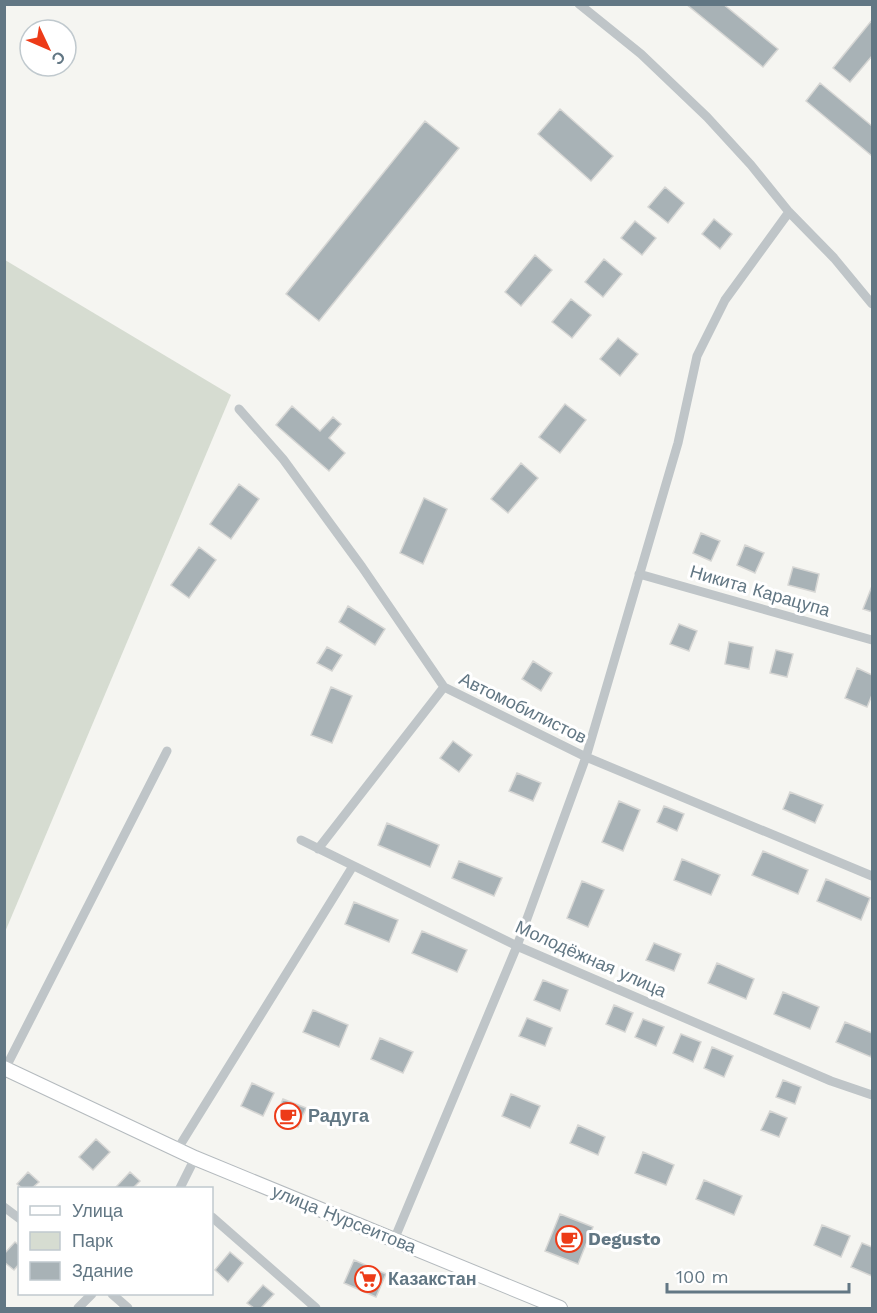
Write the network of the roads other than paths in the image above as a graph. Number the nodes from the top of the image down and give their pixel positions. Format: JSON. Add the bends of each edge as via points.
{"nodes":[{"id":1,"x":579,"y":4,"type":"edge"},
{"id":2,"x":789,"y":212,"type":"junction"},
{"id":3,"x":873,"y":304,"type":"edge"},
{"id":4,"x":239,"y":409,"type":"dead end"},
{"id":5,"x":639,"y":574,"type":"junction"},
{"id":6,"x":873,"y":640,"type":"edge"},
{"id":7,"x":444,"y":687,"type":"junction"},
{"id":8,"x":167,"y":751,"type":"dead end"},
{"id":9,"x":586,"y":757,"type":"junction"},
{"id":10,"x":301,"y":840,"type":"dead end"},
{"id":11,"x":318,"y":849,"type":"junction"},
{"id":12,"x":353,"y":866,"type":"junction"},
{"id":13,"x":873,"y":876,"type":"edge"},
{"id":14,"x":517,"y":945,"type":"junction"},
{"id":15,"x":5,"y":1069,"type":"edge"},
{"id":16,"x":873,"y":1095,"type":"edge"},
{"id":17,"x":177,"y":1150,"type":"junction"},
{"id":18,"x":195,"y":1158,"type":"junction"},
{"id":19,"x":180,"y":1187,"type":"edge"},
{"id":20,"x":4,"y":1207,"type":"edge"},
{"id":21,"x":18,"y":1218,"type":"edge"},
{"id":22,"x":213,"y":1218,"type":"edge"},
{"id":23,"x":394,"y":1240,"type":"junction"},
{"id":24,"x":90,"y":1295,"type":"edge"},
{"id":25,"x":114,"y":1295,"type":"edge"},
{"id":26,"x":78,"y":1308,"type":"edge"},
{"id":27,"x":128,"y":1308,"type":"edge"},
{"id":28,"x":316,"y":1308,"type":"edge"},
{"id":29,"x":560,"y":1308,"type":"edge"}],
"edges":[{"from":1,"to":2,"type":"street","via":[[707,117]]},
{"from":2,"to":3,"type":"street"},
{"from":2,"to":5,"type":"street","via":[[725,300],[697,356],[678,443]]},
{"from":4,"to":7,"type":"street","name":"Автомобилистов","via":[[283,459]]},
{"from":5,"to":6,"type":"street","name":"Никита Карацупа"},
{"from":5,"to":9,"type":"street"},
{"from":7,"to":9,"type":"street","name":"Автомобилистов"},
{"from":7,"to":11,"type":"street"},
{"from":8,"to":15,"type":"street"},
{"from":9,"to":13,"type":"street","name":"Автомобилистов"},
{"from":9,"to":14,"type":"street"},
{"from":10,"to":11,"type":"street","name":"Молодёжная улица"},
{"from":11,"to":12,"type":"street","name":"Молодёжная улица"},
{"from":12,"to":14,"type":"street","name":"Молодёжная улица"},
{"from":12,"to":17,"type":"street"},
{"from":14,"to":16,"type":"street","name":"Молодёжная улица","via":[[831,1081]]},
{"from":14,"to":23,"type":"street"},
{"from":15,"to":17,"type":"main road","name":"улица Нурсеитова"},
{"from":17,"to":18,"type":"main road","name":"улица Нурсеитова"},
{"from":18,"to":19,"type":"street"},
{"from":18,"to":23,"type":"main road","name":"улица Нурсеитова"},
{"from":20,"to":21,"type":"street"},
{"from":22,"to":28,"type":"street"},
{"from":23,"to":29,"type":"main road","name":"улица Нурсеитова"},
{"from":24,"to":26,"type":"street"},
{"from":25,"to":27,"type":"street"}]}
